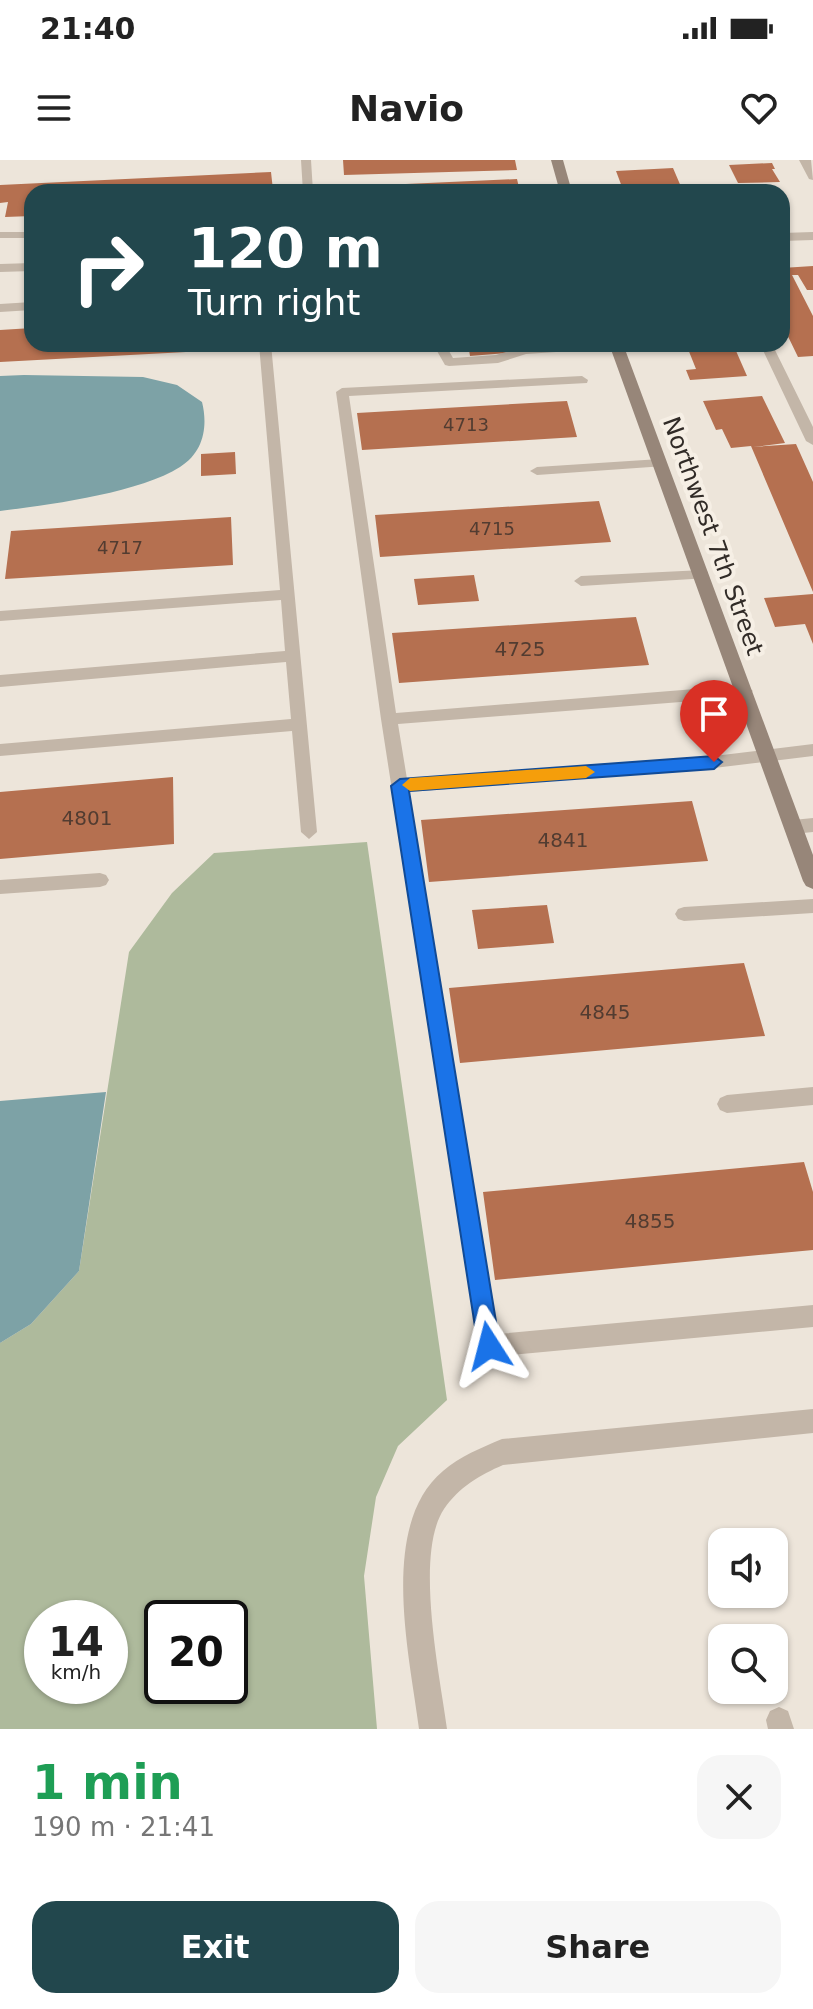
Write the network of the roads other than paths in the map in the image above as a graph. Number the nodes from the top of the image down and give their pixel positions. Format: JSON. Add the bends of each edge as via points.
{"nodes":[{"id":1,"x":306,"y":160,"type":"edge"},
{"id":2,"x":557,"y":160,"type":"edge"},
{"id":3,"x":805,"y":160,"type":"edge"},
{"id":4,"x":813,"y":176,"type":"edge"},
{"id":5,"x":308,"y":184,"type":"edge"},
{"id":6,"x":564,"y":184,"type":"edge"},
{"id":7,"x":0,"y":235,"type":"edge"},
{"id":8,"x":24,"y":235,"type":"edge"},
{"id":9,"x":813,"y":236,"type":"edge"},
{"id":10,"x":790,"y":237,"type":"edge"},
{"id":11,"x":24,"y":267,"type":"edge"},
{"id":12,"x":0,"y":268,"type":"edge"},
{"id":13,"x":24,"y":306,"type":"edge"},
{"id":14,"x":0,"y":308,"type":"edge"},
{"id":15,"x":266,"y":352,"type":"edge"},
{"id":16,"x":443,"y":352,"type":"edge"},
{"id":17,"x":512,"y":352,"type":"edge"},
{"id":18,"x":619,"y":352,"type":"edge"},
{"id":19,"x":770,"y":352,"type":"edge"},
{"id":20,"x":582,"y":380,"type":"dead end"},
{"id":21,"x":813,"y":441,"type":"edge"},
{"id":22,"x":660,"y":463,"type":"junction"},
{"id":23,"x":537,"y":471,"type":"dead end"},
{"id":24,"x":703,"y":575,"type":"junction"},
{"id":25,"x":581,"y":581,"type":"dead end"},
{"id":26,"x":289,"y":594,"type":"junction"},
{"id":27,"x":0,"y":616,"type":"edge"},
{"id":28,"x":295,"y":656,"type":"junction"},
{"id":29,"x":0,"y":681,"type":"edge"},
{"id":30,"x":745,"y":691,"type":"junction"},
{"id":31,"x":389,"y":719,"type":"junction"},
{"id":32,"x":300,"y":724,"type":"junction"},
{"id":33,"x":0,"y":750,"type":"edge"},
{"id":34,"x":813,"y":750,"type":"edge"},
{"id":35,"x":768,"y":756,"type":"junction"},
{"id":36,"x":400,"y":786,"type":"junction"},
{"id":37,"x":813,"y":825,"type":"edge"},
{"id":38,"x":793,"y":827,"type":"junction"},
{"id":39,"x":309,"y":832,"type":"dead end"},
{"id":40,"x":100,"y":880,"type":"dead end"},
{"id":41,"x":813,"y":881,"type":"edge"},
{"id":42,"x":0,"y":887,"type":"edge"},
{"id":43,"x":813,"y":906,"type":"edge"},
{"id":44,"x":684,"y":914,"type":"dead end"},
{"id":45,"x":813,"y":1096,"type":"edge"},
{"id":46,"x":727,"y":1104,"type":"dead end"},
{"id":47,"x":813,"y":1316,"type":"edge"},
{"id":48,"x":813,"y":1421,"type":"edge"},
{"id":49,"x":433,"y":1729,"type":"edge"}],
"edges":[{"from":1,"to":5,"type":"lane"},
{"from":2,"to":6,"type":"main road"},
{"from":3,"to":4,"type":"street"},
{"from":7,"to":8,"type":"lane"},
{"from":9,"to":10,"type":"street"},
{"from":11,"to":12,"type":"street"},
{"from":13,"to":14,"type":"lane"},
{"from":15,"to":26,"type":"lane"},
{"from":16,"to":17,"type":"lane","via":[[449,362],[498,359]]},
{"from":18,"to":22,"type":"main road","name":"Northwest 7th Street"},
{"from":19,"to":21,"type":"lane"},
{"from":20,"to":31,"type":"lane","via":[[342,392]]},
{"from":22,"to":23,"type":"lane"},
{"from":22,"to":24,"type":"main road","name":"Northwest 7th Street"},
{"from":24,"to":25,"type":"lane"},
{"from":24,"to":30,"type":"main road","name":"Northwest 7th Street"},
{"from":26,"to":27,"type":"lane"},
{"from":26,"to":28,"type":"lane"},
{"from":28,"to":29,"type":"lane"},
{"from":28,"to":32,"type":"lane"},
{"from":30,"to":31,"type":"lane"},
{"from":30,"to":35,"type":"main road","name":"Northwest 7th Street"},
{"from":31,"to":36,"type":"lane"},
{"from":32,"to":33,"type":"lane"},
{"from":32,"to":39,"type":"lane"},
{"from":34,"to":35,"type":"lane"},
{"from":35,"to":36,"type":"lane"},
{"from":35,"to":38,"type":"main road","name":"Northwest 7th Street"},
{"from":36,"to":47,"type":"lane","via":[[489,1346]]},
{"from":37,"to":38,"type":"lane"},
{"from":38,"to":41,"type":"main road","name":"Northwest 7th Street"},
{"from":40,"to":42,"type":"lane"},
{"from":43,"to":44,"type":"lane"},
{"from":45,"to":46,"type":"lane"},
{"from":48,"to":49,"type":"street","via":[[502,1452],[460,1472],[433,1501],[424,1520],[415,1576]]}]}
